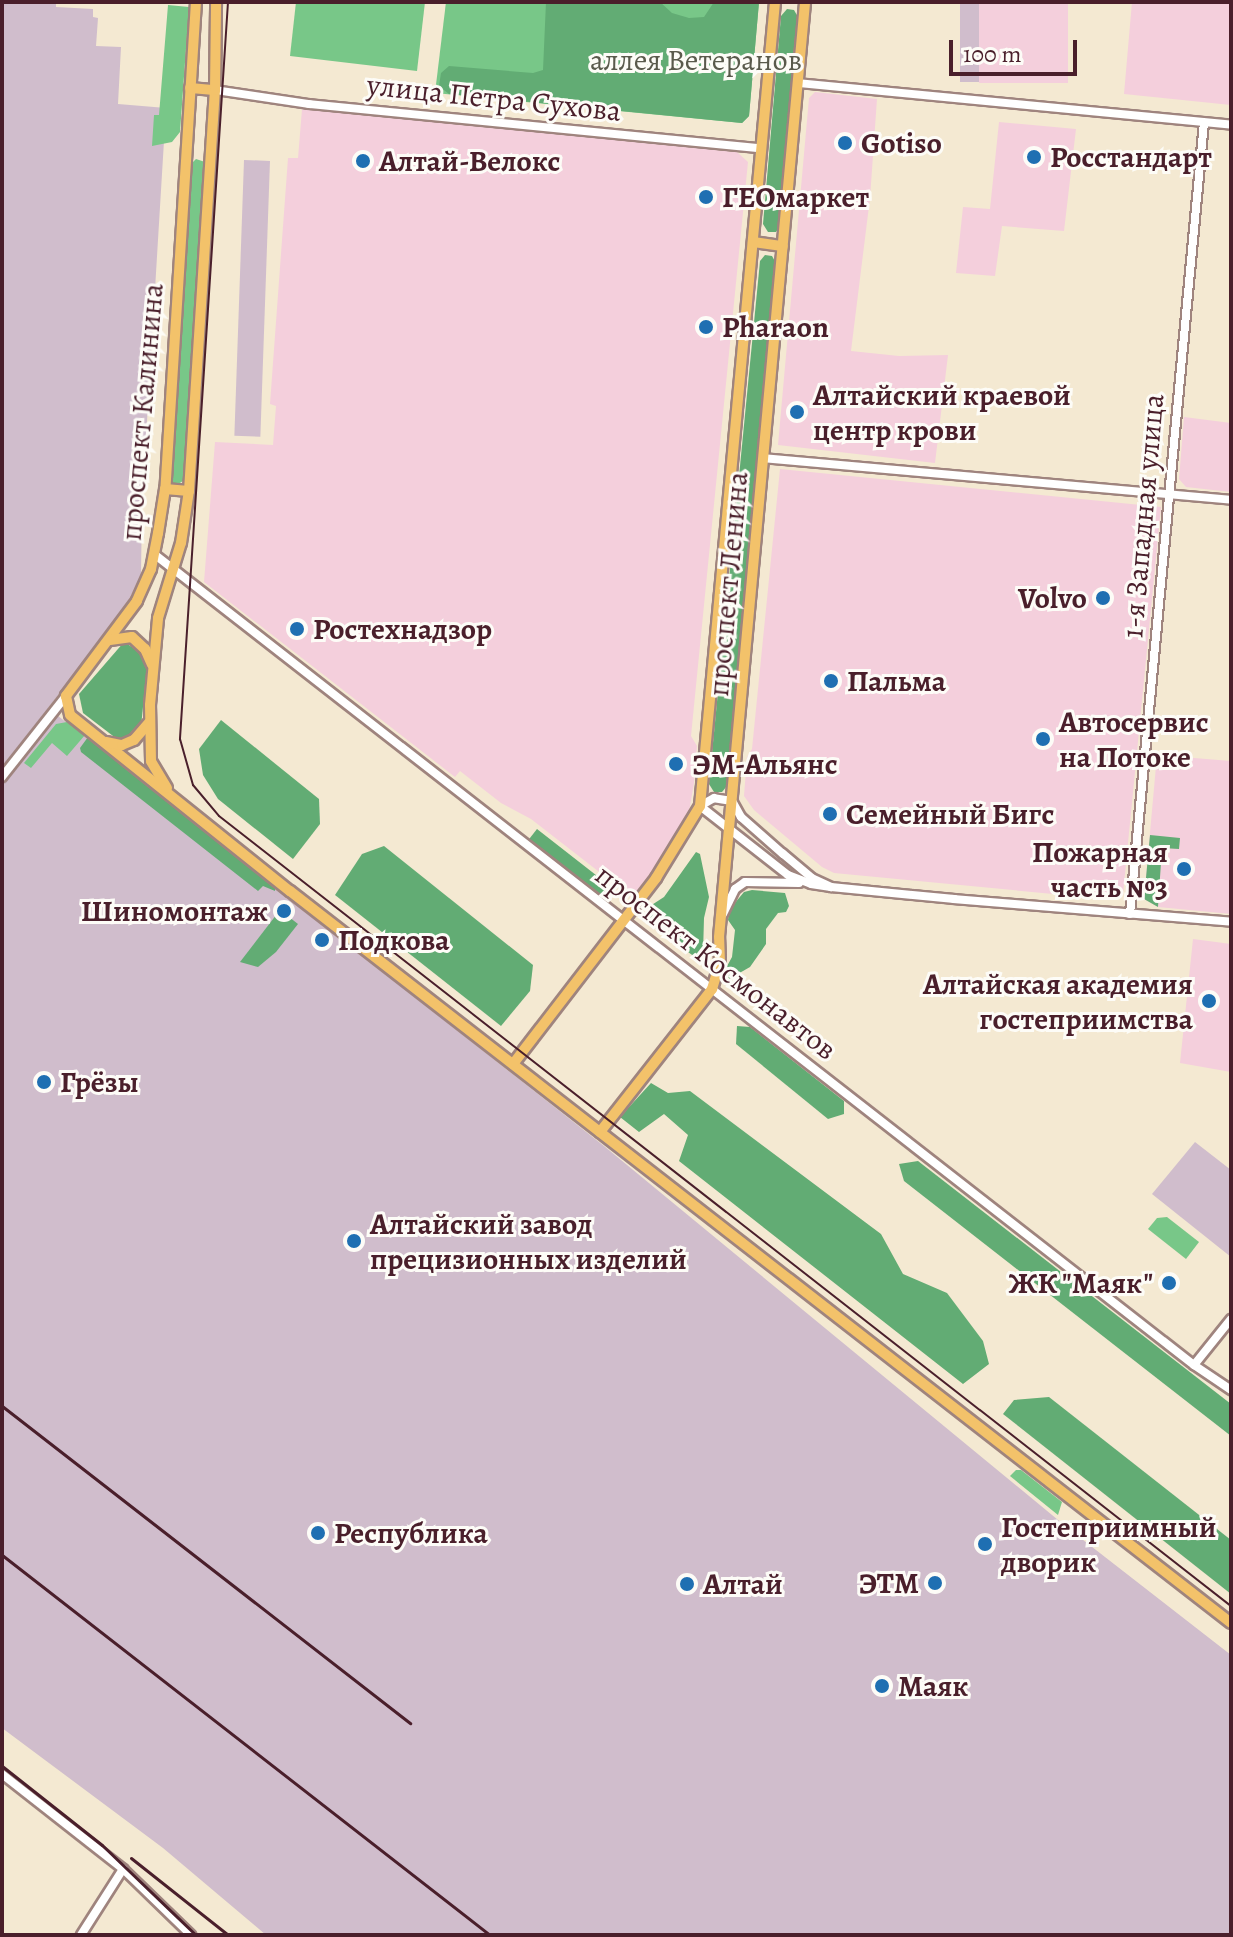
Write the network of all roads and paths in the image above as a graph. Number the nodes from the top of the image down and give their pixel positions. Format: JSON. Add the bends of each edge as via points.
{"nodes":[{"id":1,"x":196,"y":2,"type":"edge"},
{"id":2,"x":216,"y":2,"type":"edge"},
{"id":3,"x":775,"y":2,"type":"edge"},
{"id":4,"x":805,"y":2,"type":"edge"},
{"id":5,"x":798,"y":83,"type":"junction"},
{"id":6,"x":190,"y":88,"type":"junction"},
{"id":7,"x":219,"y":91,"type":"junction"},
{"id":8,"x":1204,"y":122,"type":"junction"},
{"id":9,"x":1231,"y":125,"type":"edge"},
{"id":10,"x":761,"y":148,"type":"junction"},
{"id":11,"x":753,"y":242,"type":"junction"},
{"id":12,"x":783,"y":246,"type":"junction"},
{"id":13,"x":763,"y":458,"type":"junction"},
{"id":14,"x":165,"y":489,"type":"junction"},
{"id":15,"x":189,"y":491,"type":"junction"},
{"id":16,"x":1170,"y":495,"type":"junction"},
{"id":17,"x":1231,"y":500,"type":"edge"},
{"id":18,"x":154,"y":554,"type":"junction"},
{"id":19,"x":173,"y":569,"type":"junction"},
{"id":20,"x":110,"y":640,"type":"junction"},
{"id":21,"x":153,"y":671,"type":"junction"},
{"id":22,"x":66,"y":696,"type":"junction"},
{"id":23,"x":150,"y":723,"type":"junction"},
{"id":24,"x":101,"y":740,"type":"junction"},
{"id":25,"x":2,"y":777,"type":"edge"},
{"id":26,"x":732,"y":801,"type":"junction"},
{"id":27,"x":700,"y":806,"type":"junction"},
{"id":28,"x":185,"y":807,"type":"junction"},
{"id":29,"x":730,"y":832,"type":"junction"},
{"id":30,"x":811,"y":884,"type":"junction"},
{"id":31,"x":831,"y":887,"type":"junction"},
{"id":32,"x":1130,"y":914,"type":"junction"},
{"id":33,"x":721,"y":918,"type":"junction"},
{"id":34,"x":623,"y":920,"type":"junction"},
{"id":35,"x":1231,"y":922,"type":"edge"},
{"id":36,"x":712,"y":989,"type":"junction"},
{"id":37,"x":513,"y":1064,"type":"junction"},
{"id":38,"x":600,"y":1132,"type":"junction"},
{"id":39,"x":1231,"y":1319,"type":"edge"},
{"id":40,"x":1194,"y":1365,"type":"junction"},
{"id":41,"x":1231,"y":1390,"type":"edge"},
{"id":42,"x":1231,"y":1623,"type":"edge"},
{"id":43,"x":2,"y":1774,"type":"edge"},
{"id":44,"x":123,"y":1869,"type":"junction"},
{"id":45,"x":81,"y":1935,"type":"edge"},
{"id":46,"x":191,"y":1935,"type":"edge"}],
"edges":[{"from":1,"to":6,"type":"main road","name":"проспект Калинина"},
{"from":2,"to":7,"type":"main road","name":"проспект Калинина"},
{"from":3,"to":10,"type":"main road","name":"проспект Ленина"},
{"from":4,"to":5,"type":"main road","name":"проспект Ленина"},
{"from":5,"to":8,"type":"street"},
{"from":5,"to":12,"type":"main road","name":"проспект Ленина"},
{"from":6,"to":7,"type":"main road"},
{"from":6,"to":14,"type":"main road","name":"проспект Калинина"},
{"from":7,"to":10,"type":"street","name":"улица Петра Сухова"},
{"from":7,"to":15,"type":"main road","name":"проспект Калинина"},
{"from":8,"to":9,"type":"street"},
{"from":8,"to":16,"type":"street","name":"1-я Западная улица"},
{"from":10,"to":11,"type":"main road","name":"проспект Ленина"},
{"from":11,"to":12,"type":"main road"},
{"from":11,"to":27,"type":"main road","name":"проспект Ленина"},
{"from":12,"to":13,"type":"main road","name":"проспект Ленина"},
{"from":13,"to":16,"type":"street"},
{"from":13,"to":26,"type":"main road","name":"проспект Ленина"},
{"from":14,"to":15,"type":"main road"},
{"from":14,"to":18,"type":"main road","name":"проспект Калинина"},
{"from":15,"to":19,"type":"main road","name":"проспект Калинина"},
{"from":16,"to":17,"type":"street"},
{"from":16,"to":32,"type":"street","name":"1-я Западная улица"},
{"from":18,"to":19,"type":"street","name":"проспект Космонавтов"},
{"from":18,"to":20,"type":"main road","name":"проспект Калинина","via":[[137,601]]},
{"from":19,"to":21,"type":"main road","name":"проспект Калинина","via":[[160,603]]},
{"from":19,"to":34,"type":"street","name":"проспект Космонавтов"},
{"from":20,"to":21,"type":"main road","via":[[124,636],[138,641]]},
{"from":20,"to":22,"type":"main road","name":"проспект Калинина"},
{"from":21,"to":23,"type":"main road"},
{"from":22,"to":24,"type":"main road","via":[[70,715]]},
{"from":22,"to":25,"type":"street","name":"проспект Калинина"},
{"from":23,"to":24,"type":"main road","via":[[122,745]]},
{"from":23,"to":28,"type":"main road","via":[[151,761],[159,779]]},
{"from":24,"to":28,"type":"main road"},
{"from":26,"to":27,"type":"street","via":[[714,798]]},
{"from":26,"to":29,"type":"main road","name":"проспект Ленина"},
{"from":26,"to":31,"type":"street","via":[[741,817],[812,878]]},
{"from":27,"to":29,"type":"street"},
{"from":27,"to":34,"type":"main road","name":"проспект Ленина","via":[[684,837]]},
{"from":28,"to":37,"type":"main road"},
{"from":29,"to":30,"type":"street","via":[[788,875]]},
{"from":29,"to":33,"type":"main road","name":"проспект Ленина"},
{"from":30,"to":31,"type":"street"},
{"from":30,"to":33,"type":"street","via":[[745,882],[735,889]]},
{"from":31,"to":32,"type":"street"},
{"from":32,"to":35,"type":"street"},
{"from":33,"to":36,"type":"main road","name":"проспект Ленина","via":[[720,963]]},
{"from":34,"to":36,"type":"street","name":"проспект Космонавтов"},
{"from":34,"to":37,"type":"main road","name":"проспект Ленина"},
{"from":36,"to":38,"type":"main road","name":"проспект Ленина"},
{"from":36,"to":40,"type":"street","name":"проспект Космонавтов"},
{"from":37,"to":38,"type":"main road"},
{"from":38,"to":42,"type":"main road"},
{"from":39,"to":40,"type":"street"},
{"from":40,"to":41,"type":"street","name":"проспект Космонавтов"},
{"from":43,"to":44,"type":"street"},
{"from":44,"to":45,"type":"street"},
{"from":44,"to":46,"type":"street"}]}
